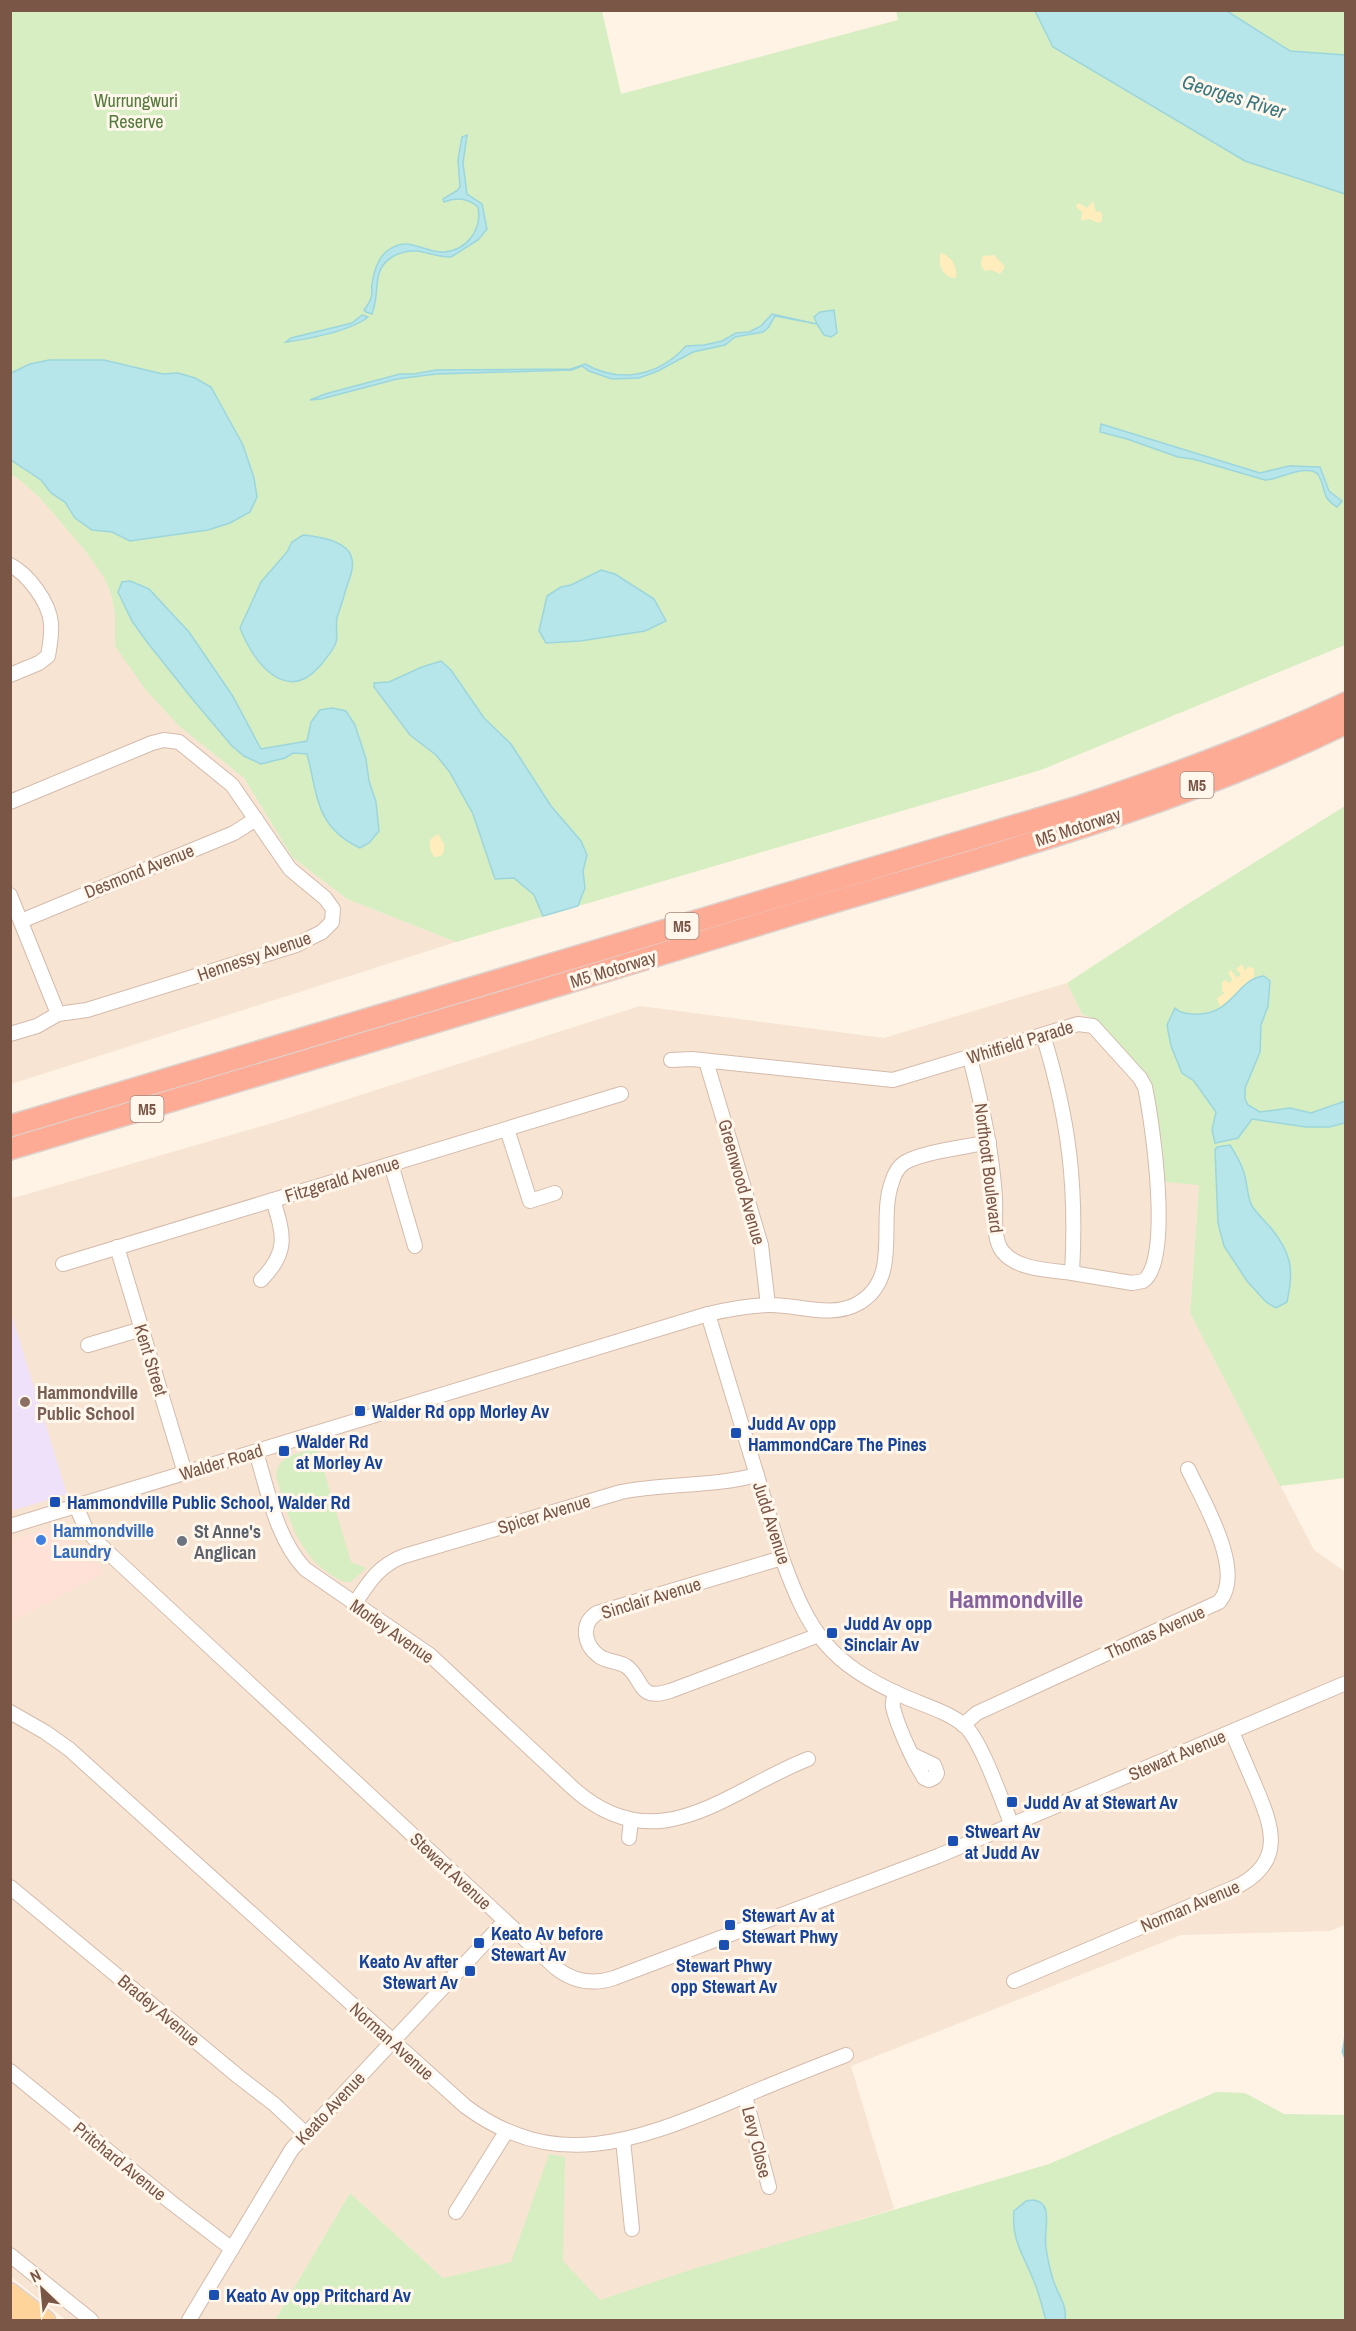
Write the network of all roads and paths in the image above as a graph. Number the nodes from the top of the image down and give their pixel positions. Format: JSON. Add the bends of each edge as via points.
{"nodes":[{"id":1,"x":10,"y":565,"type":"edge"},
{"id":2,"x":10,"y":675,"type":"edge"},
{"id":3,"x":1346,"y":703,"type":"edge"},
{"id":4,"x":1346,"y":723,"type":"edge"},
{"id":5,"x":10,"y":802,"type":"edge"},
{"id":6,"x":256,"y":819,"type":"junction"},
{"id":7,"x":10,"y":895,"type":"edge"},
{"id":8,"x":21,"y":921,"type":"junction"},
{"id":9,"x":58,"y":1014,"type":"junction"},
{"id":10,"x":10,"y":1034,"type":"edge"},
{"id":11,"x":1043,"y":1035,"type":"junction"},
{"id":12,"x":970,"y":1058,"type":"junction"},
{"id":13,"x":671,"y":1060,"type":"dead end"},
{"id":14,"x":706,"y":1060,"type":"junction"},
{"id":15,"x":621,"y":1094,"type":"dead end"},
{"id":16,"x":10,"y":1126,"type":"edge"},
{"id":17,"x":507,"y":1129,"type":"junction"},
{"id":18,"x":989,"y":1142,"type":"junction"},
{"id":19,"x":10,"y":1149,"type":"edge"},
{"id":20,"x":391,"y":1164,"type":"junction"},
{"id":21,"x":555,"y":1193,"type":"dead end"},
{"id":22,"x":273,"y":1200,"type":"junction"},
{"id":23,"x":415,"y":1246,"type":"dead end"},
{"id":24,"x":117,"y":1247,"type":"junction"},
{"id":25,"x":63,"y":1264,"type":"dead end"},
{"id":26,"x":1072,"y":1273,"type":"junction"},
{"id":27,"x":261,"y":1280,"type":"dead end"},
{"id":28,"x":768,"y":1305,"type":"junction"},
{"id":29,"x":708,"y":1314,"type":"junction"},
{"id":30,"x":142,"y":1329,"type":"junction"},
{"id":31,"x":88,"y":1345,"type":"dead end"},
{"id":32,"x":256,"y":1452,"type":"junction"},
{"id":33,"x":1188,"y":1469,"type":"dead end"},
{"id":34,"x":185,"y":1473,"type":"junction"},
{"id":35,"x":757,"y":1475,"type":"junction"},
{"id":36,"x":76,"y":1506,"type":"junction"},
{"id":37,"x":10,"y":1526,"type":"edge"},
{"id":38,"x":782,"y":1558,"type":"junction"},
{"id":39,"x":354,"y":1605,"type":"junction"},
{"id":40,"x":819,"y":1635,"type":"junction"},
{"id":41,"x":1346,"y":1683,"type":"edge"},
{"id":42,"x":895,"y":1692,"type":"junction"},
{"id":43,"x":10,"y":1712,"type":"edge"},
{"id":44,"x":963,"y":1725,"type":"junction"},
{"id":45,"x":1232,"y":1732,"type":"junction"},
{"id":46,"x":913,"y":1755,"type":"dead end"},
{"id":47,"x":808,"y":1759,"type":"dead end"},
{"id":48,"x":631,"y":1820,"type":"junction"},
{"id":49,"x":1012,"y":1825,"type":"junction"},
{"id":50,"x":629,"y":1838,"type":"dead end"},
{"id":51,"x":10,"y":1887,"type":"edge"},
{"id":52,"x":505,"y":1921,"type":"junction"},
{"id":53,"x":1014,"y":1981,"type":"dead end"},
{"id":54,"x":393,"y":2042,"type":"junction"},
{"id":55,"x":846,"y":2055,"type":"dead end"},
{"id":56,"x":10,"y":2071,"type":"edge"},
{"id":57,"x":745,"y":2096,"type":"junction"},
{"id":58,"x":506,"y":2132,"type":"junction"},
{"id":59,"x":306,"y":2134,"type":"junction"},
{"id":60,"x":623,"y":2140,"type":"junction"},
{"id":61,"x":769,"y":2188,"type":"dead end"},
{"id":62,"x":456,"y":2212,"type":"dead end"},
{"id":63,"x":632,"y":2229,"type":"dead end"},
{"id":64,"x":232,"y":2249,"type":"junction"},
{"id":65,"x":10,"y":2255,"type":"edge"},
{"id":66,"x":10,"y":2292,"type":"edge"},
{"id":67,"x":10,"y":2312,"type":"edge"},
{"id":68,"x":21,"y":2320,"type":"edge"},
{"id":69,"x":46,"y":2320,"type":"edge"},
{"id":70,"x":91,"y":2320,"type":"edge"},
{"id":71,"x":189,"y":2320,"type":"edge"}],
"edges":[{"from":1,"to":2,"type":"street","via":[[20,570],[43,602],[51,621],[51,634],[48,656]]},
{"from":3,"to":16,"type":"highway","name":"M5 Motorway","number":"M5","via":[[1217,759],[985,836]]},
{"from":4,"to":19,"type":"highway","name":"M5 Motorway","number":"M5","via":[[1206,782],[1056,835]]},
{"from":5,"to":6,"type":"street","name":"Hennessy Avenue","via":[[164,740],[179,742],[232,785]]},
{"from":6,"to":8,"type":"street","name":"Desmond Avenue","via":[[234,833]]},
{"from":6,"to":9,"type":"street","name":"Hennessy Avenue","via":[[290,869],[333,909],[332,922],[322,932],[296,945],[87,1010]]},
{"from":7,"to":8,"type":"street"},
{"from":8,"to":9,"type":"street"},
{"from":9,"to":10,"type":"street","name":"Hennessy Avenue"},
{"from":11,"to":12,"type":"street","name":"Whitfield Parade"},
{"from":11,"to":26,"type":"street","via":[[1061,1097],[1071,1158]]},
{"from":11,"to":26,"type":"street","name":"Whitfield Parade","via":[[1084,1023],[1097,1030],[1143,1082],[1155,1151],[1158,1242],[1150,1275],[1143,1281],[1132,1282]]},
{"from":12,"to":14,"type":"street","name":"Whitfield Parade","via":[[893,1080]]},
{"from":12,"to":18,"type":"street","name":"Northcott Boulevard"},
{"from":13,"to":14,"type":"street","name":"Whitfield Parade"},
{"from":14,"to":28,"type":"street","name":"Greenwood Avenue","via":[[761,1245]]},
{"from":15,"to":17,"type":"street","name":"Fitzgerald Avenue"},
{"from":17,"to":20,"type":"street","name":"Fitzgerald Avenue"},
{"from":17,"to":21,"type":"street","via":[[530,1201]]},
{"from":18,"to":26,"type":"street","name":"Northcott Boulevard","via":[[1000,1248],[1008,1257],[1024,1264]]},
{"from":18,"to":28,"type":"street","name":"Walder Road","via":[[916,1158],[899,1167],[887,1200],[885,1267],[876,1287],[864,1300],[832,1311]]},
{"from":20,"to":22,"type":"street","name":"Fitzgerald Avenue"},
{"from":20,"to":23,"type":"street"},
{"from":22,"to":24,"type":"street","name":"Fitzgerald Avenue"},
{"from":22,"to":27,"type":"street","via":[[282,1231],[282,1248],[275,1266]]},
{"from":24,"to":25,"type":"street","name":"Fitzgerald Avenue"},
{"from":24,"to":30,"type":"street","name":"Kent Street"},
{"from":28,"to":29,"type":"street","name":"Walder Road"},
{"from":29,"to":32,"type":"street","name":"Walder Road"},
{"from":29,"to":35,"type":"street","name":"Judd Avenue"},
{"from":30,"to":31,"type":"street"},
{"from":30,"to":34,"type":"street","name":"Kent Street"},
{"from":32,"to":34,"type":"street","name":"Walder Road"},
{"from":32,"to":39,"type":"street","name":"Morley Avenue","via":[[292,1555],[314,1577]]},
{"from":33,"to":44,"type":"street","name":"Thomas Avenue","via":[[1223,1548],[1229,1580],[1225,1596],[977,1713]]},
{"from":34,"to":36,"type":"street","name":"Walder Road"},
{"from":35,"to":38,"type":"street","name":"Judd Avenue"},
{"from":35,"to":39,"type":"street","name":"Spicer Avenue","via":[[621,1492],[404,1556],[375,1573]]},
{"from":36,"to":37,"type":"street","name":"Walder Road"},
{"from":36,"to":52,"type":"street","name":"Stewart Avenue","via":[[86,1529],[99,1544]]},
{"from":38,"to":40,"type":"street","name":"Judd Avenue","via":[[800,1603]]},
{"from":38,"to":40,"type":"street","name":"Sinclair Avenue","via":[[597,1613],[588,1621],[587,1640],[600,1657],[625,1665],[639,1686],[655,1694]]},
{"from":39,"to":48,"type":"street","name":"Morley Avenue","via":[[430,1655],[584,1798]]},
{"from":40,"to":42,"type":"street","name":"Judd Avenue","via":[[854,1671]]},
{"from":41,"to":45,"type":"street","name":"Stewart Avenue"},
{"from":42,"to":44,"type":"street","name":"Judd Avenue"},
{"from":42,"to":46,"type":"street","via":[[893,1707]]},
{"from":43,"to":54,"type":"street","name":"Norman Avenue","via":[[69,1749]]},
{"from":44,"to":49,"type":"street","via":[[976,1742]]},
{"from":45,"to":49,"type":"street","name":"Stewart Avenue"},
{"from":45,"to":53,"type":"street","name":"Norman Avenue","via":[[1271,1831],[1270,1852],[1259,1872],[1240,1885]]},
{"from":47,"to":48,"type":"street","name":"Morley Avenue","via":[[695,1814],[662,1821]]},
{"from":48,"to":50,"type":"street"},
{"from":49,"to":52,"type":"street","name":"Stewart Avenue","via":[[879,1879],[599,1982],[576,1980],[562,1973]]},
{"from":51,"to":59,"type":"street","name":"Bradey Avenue","via":[[274,2103]]},
{"from":52,"to":54,"type":"street","name":"Keato Avenue"},
{"from":54,"to":58,"type":"street","name":"Norman Avenue","via":[[465,2106]]},
{"from":54,"to":59,"type":"street","name":"Keato Avenue"},
{"from":55,"to":57,"type":"street","name":"Norman Avenue"},
{"from":56,"to":64,"type":"street","name":"Pritchard Avenue"},
{"from":57,"to":60,"type":"street","name":"Norman Avenue","via":[[674,2125]]},
{"from":57,"to":61,"type":"street","name":"Levy Close"},
{"from":58,"to":60,"type":"street","name":"Norman Avenue","via":[[572,2145]]},
{"from":58,"to":62,"type":"street"},
{"from":59,"to":64,"type":"street","name":"Keato Avenue","via":[[287,2156]]},
{"from":60,"to":63,"type":"street"},
{"from":64,"to":71,"type":"street","name":"Keato Avenue"},
{"from":65,"to":70,"type":"street"},
{"from":66,"to":69,"type":"main road"},
{"from":67,"to":68,"type":"main road"}]}
